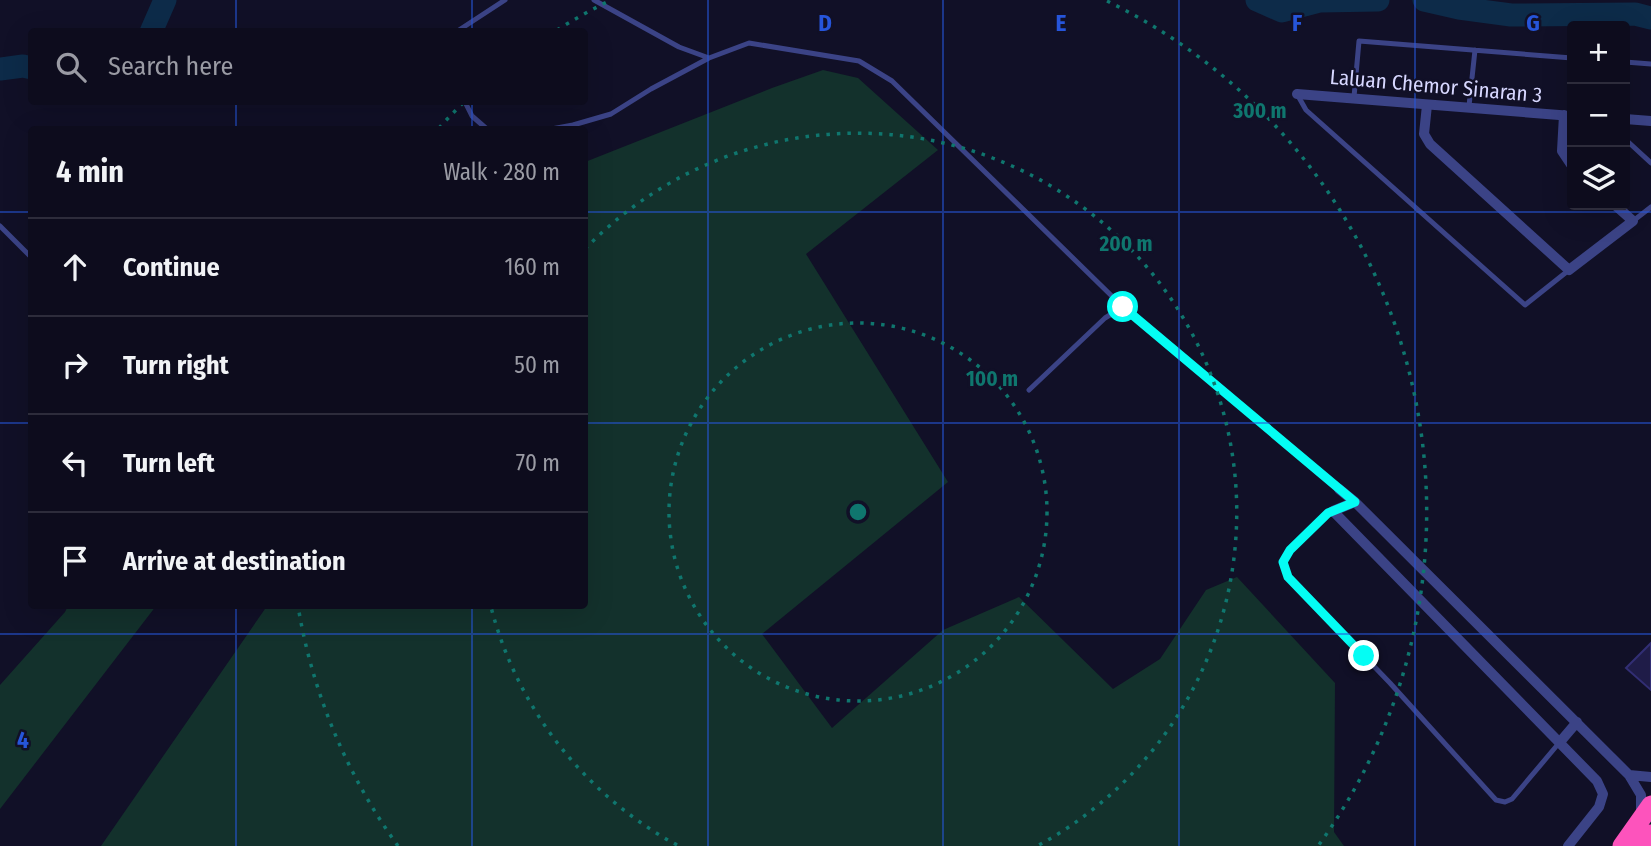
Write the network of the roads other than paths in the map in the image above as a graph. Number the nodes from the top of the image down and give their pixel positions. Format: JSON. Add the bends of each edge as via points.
{"nodes":[{"id":1,"x":506,"y":0,"type":"edge"},
{"id":2,"x":594,"y":0,"type":"edge"},
{"id":3,"x":462,"y":28,"type":"edge"},
{"id":4,"x":1475,"y":50,"type":"junction"},
{"id":5,"x":709,"y":58,"type":"junction"},
{"id":6,"x":1567,"y":58,"type":"edge"},
{"id":7,"x":1630,"y":62,"type":"edge"},
{"id":8,"x":1651,"y":64,"type":"edge"},
{"id":9,"x":1297,"y":94,"type":"joint"},
{"id":10,"x":1354,"y":99,"type":"junction"},
{"id":11,"x":466,"y":105,"type":"edge"},
{"id":12,"x":1427,"y":105,"type":"junction"},
{"id":13,"x":1469,"y":108,"type":"junction"},
{"id":14,"x":1567,"y":116,"type":"edge"},
{"id":15,"x":1630,"y":119,"type":"edge"},
{"id":16,"x":1651,"y":121,"type":"edge"},
{"id":17,"x":1567,"y":122,"type":"edge"},
{"id":18,"x":483,"y":126,"type":"edge"},
{"id":19,"x":567,"y":126,"type":"edge"},
{"id":20,"x":1630,"y":144,"type":"edge"},
{"id":21,"x":1567,"y":158,"type":"edge"},
{"id":22,"x":1651,"y":163,"type":"edge"},
{"id":23,"x":1651,"y":207,"type":"edge"},
{"id":24,"x":1621,"y":210,"type":"edge"},
{"id":25,"x":1633,"y":221,"type":"junction"},
{"id":26,"x":0,"y":226,"type":"edge"},
{"id":27,"x":28,"y":254,"type":"edge"},
{"id":28,"x":1569,"y":270,"type":"junction"},
{"id":29,"x":1123,"y":307,"type":"junction"},
{"id":30,"x":1029,"y":390,"type":"dead end"},
{"id":31,"x":1339,"y":489,"type":"joint"},
{"id":32,"x":1355,"y":502,"type":"junction"},
{"id":33,"x":1333,"y":511,"type":"junction"},
{"id":34,"x":1577,"y":722,"type":"junction"},
{"id":35,"x":1560,"y":742,"type":"junction"},
{"id":36,"x":1629,"y":775,"type":"junction"},
{"id":37,"x":1651,"y":777,"type":"edge"},
{"id":38,"x":1651,"y":805,"type":"edge"},
{"id":39,"x":1645,"y":828,"type":"edge"},
{"id":40,"x":1568,"y":846,"type":"edge"},
{"id":41,"x":1622,"y":846,"type":"edge"},
{"id":42,"x":1642,"y":846,"type":"edge"}],
"edges":[{"from":1,"to":3,"type":"lane"},
{"from":2,"to":5,"type":"lane","via":[[679,47]]},
{"from":4,"to":6,"type":"lane"},
{"from":4,"to":10,"type":"lane","via":[[1359,41]]},
{"from":4,"to":13,"type":"lane"},
{"from":5,"to":19,"type":"lane","via":[[611,114]]},
{"from":5,"to":29,"type":"lane","via":[[749,43],[859,61],[892,80]]},
{"from":7,"to":8,"type":"lane"},
{"from":9,"to":10,"type":"street","name":"Laluan Chemor Sinaran 3"},
{"from":9,"to":28,"type":"lane","via":[[1306,110],[1525,305]]},
{"from":10,"to":12,"type":"street","name":"Laluan Chemor Sinaran 3"},
{"from":11,"to":18,"type":"lane"},
{"from":12,"to":13,"type":"street","name":"Laluan Chemor Sinaran 3"},
{"from":12,"to":28,"type":"street","via":[[1424,134],[1430,145]]},
{"from":13,"to":14,"type":"street","name":"Laluan Chemor Sinaran 3"},
{"from":15,"to":16,"type":"street"},
{"from":17,"to":21,"type":"street","via":[[1562,151]]},
{"from":20,"to":22,"type":"lane"},
{"from":23,"to":25,"type":"lane"},
{"from":24,"to":25,"type":"street"},
{"from":25,"to":28,"type":"street"},
{"from":26,"to":27,"type":"lane"},
{"from":29,"to":30,"type":"lane","via":[[1105,318]]},
{"from":29,"to":31,"type":"lane"},
{"from":31,"to":32,"type":"street"},
{"from":32,"to":33,"type":"street"},
{"from":32,"to":34,"type":"street"},
{"from":33,"to":35,"type":"street"},
{"from":33,"to":35,"type":"lane","via":[[1285,556],[1288,577],[1496,800],[1513,799]]},
{"from":34,"to":35,"type":"street"},
{"from":34,"to":36,"type":"street"},
{"from":35,"to":40,"type":"street","via":[[1597,781],[1603,794],[1599,807]]},
{"from":36,"to":37,"type":"street"},
{"from":36,"to":39,"type":"street","via":[[1641,795]]},
{"from":38,"to":39,"type":"highway"},
{"from":39,"to":41,"type":"highway"},
{"from":39,"to":42,"type":"highway"}]}
